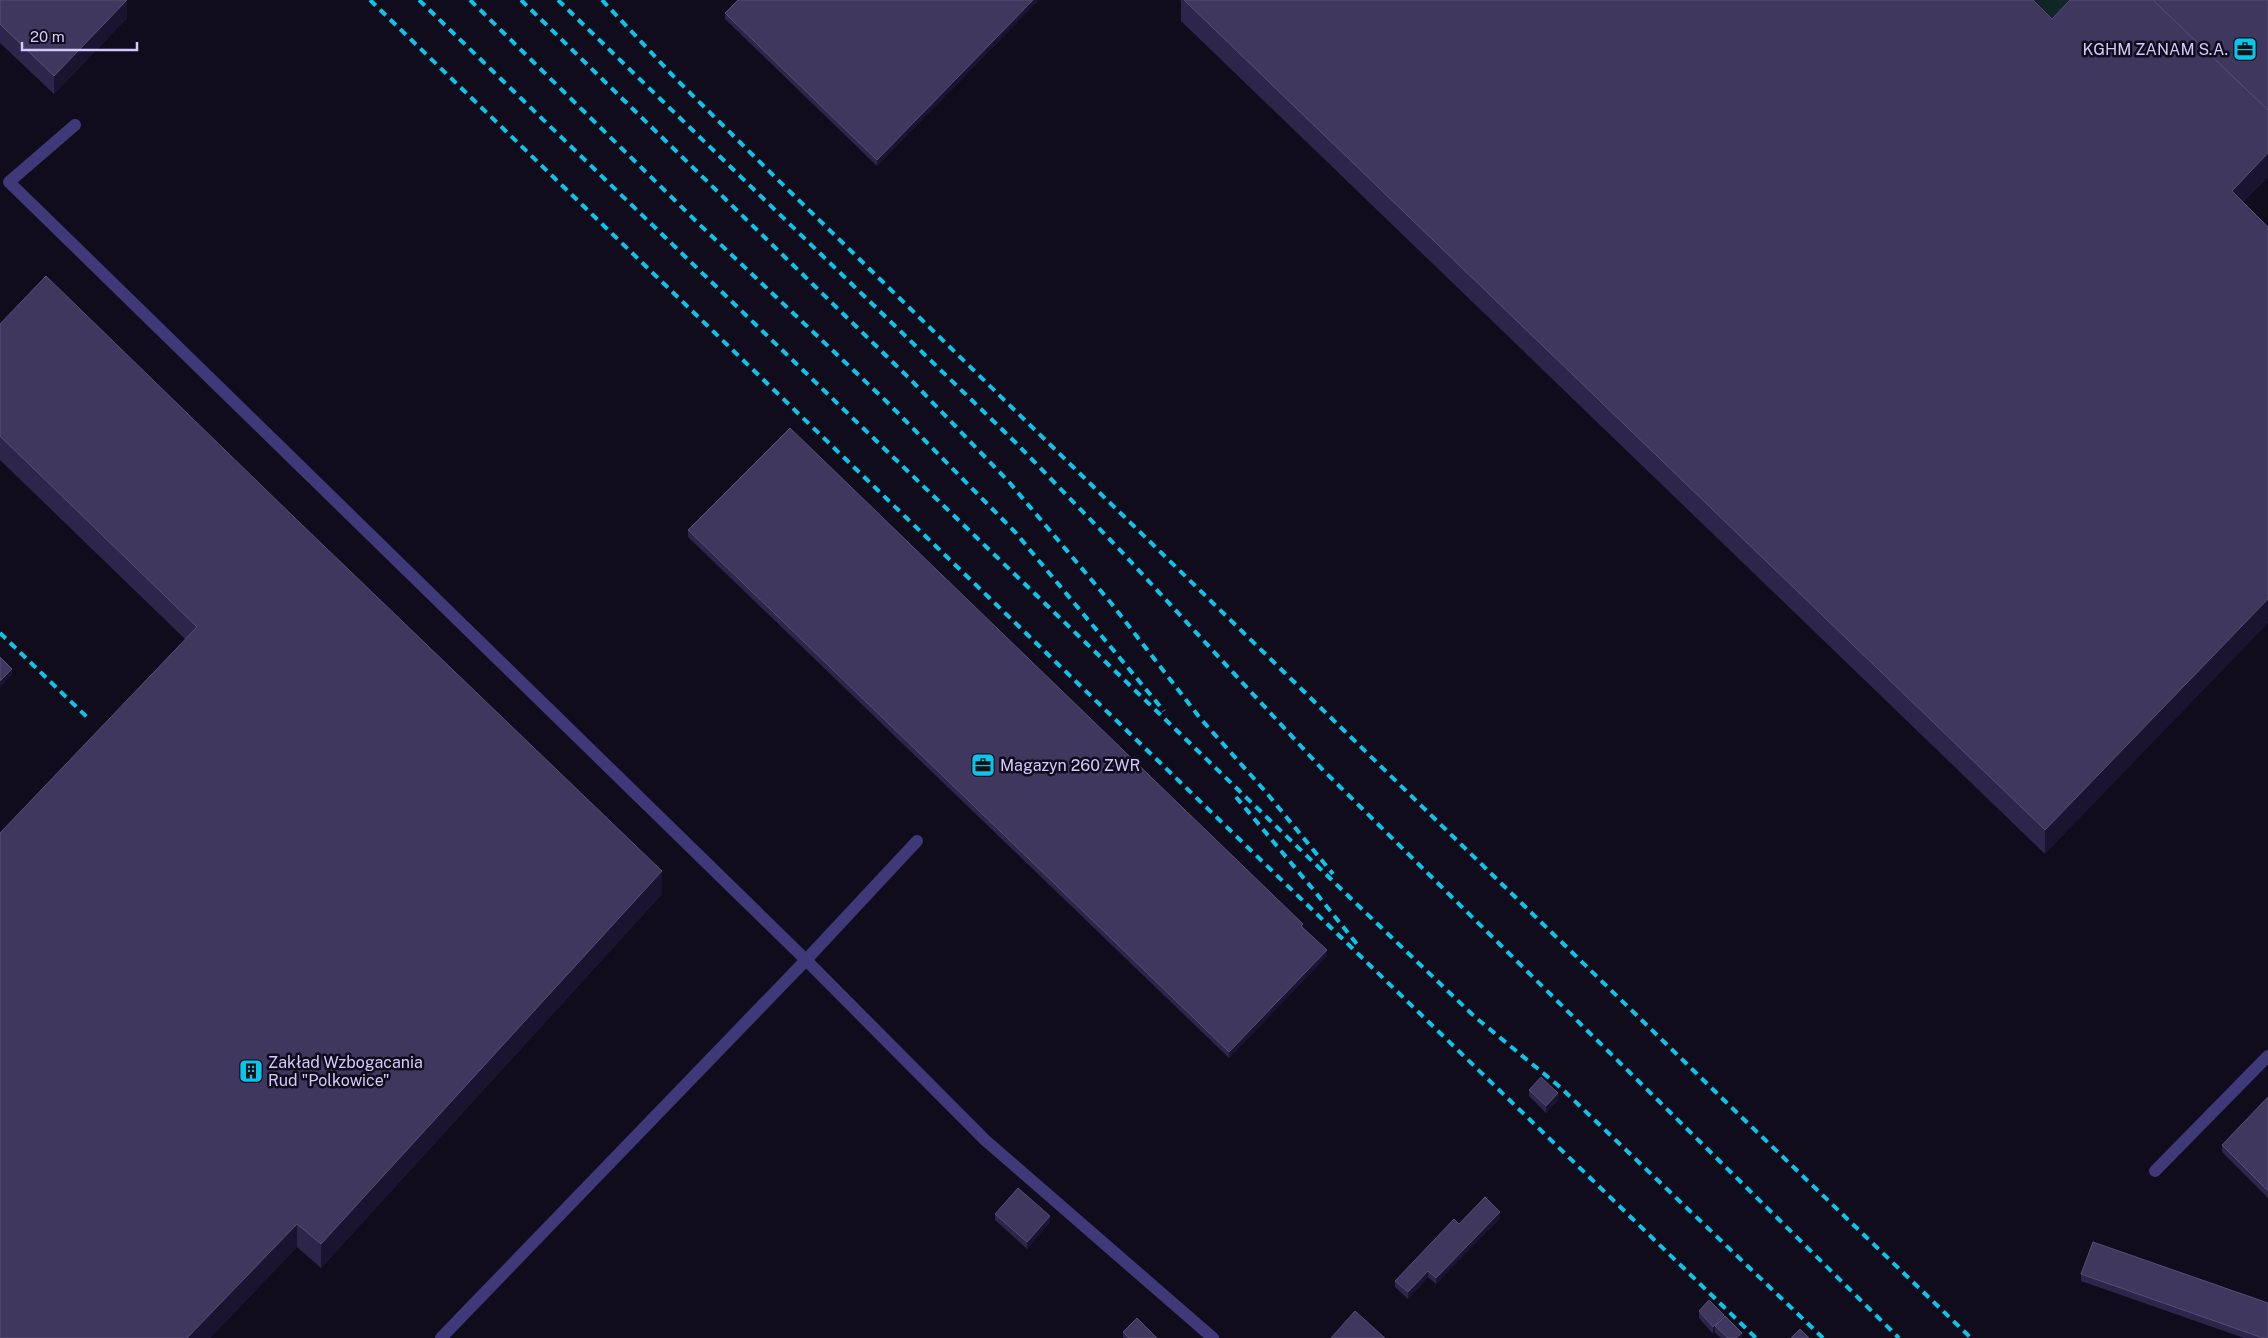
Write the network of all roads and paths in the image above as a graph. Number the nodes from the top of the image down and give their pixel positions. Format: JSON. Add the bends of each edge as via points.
{"nodes":[{"id":1,"x":75,"y":125,"type":"dead end"},
{"id":2,"x":917,"y":841,"type":"dead end"},
{"id":3,"x":806,"y":960,"type":"junction"},
{"id":4,"x":2268,"y":1056,"type":"edge"},
{"id":5,"x":2156,"y":1171,"type":"dead end"},
{"id":6,"x":441,"y":1338,"type":"edge"},
{"id":7,"x":1213,"y":1338,"type":"edge"}],
"edges":[{"from":1,"to":3,"type":"lane","via":[[9,182]]},
{"from":2,"to":3,"type":"lane"},
{"from":3,"to":6,"type":"lane"},
{"from":3,"to":7,"type":"lane","via":[[985,1140]]},
{"from":4,"to":5,"type":"lane"}]}
